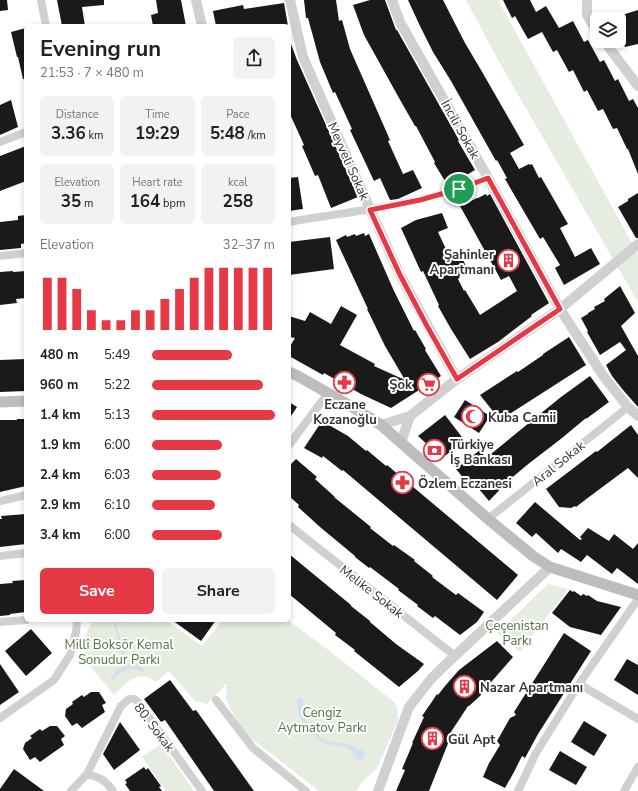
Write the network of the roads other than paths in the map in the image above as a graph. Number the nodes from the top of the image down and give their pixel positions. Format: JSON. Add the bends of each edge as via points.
{"nodes":[{"id":1,"x":41,"y":0,"type":"edge"},
{"id":2,"x":196,"y":0,"type":"edge"},
{"id":3,"x":290,"y":0,"type":"edge"},
{"id":4,"x":392,"y":0,"type":"edge"},
{"id":5,"x":587,"y":0,"type":"edge"},
{"id":6,"x":590,"y":20,"type":"edge"},
{"id":7,"x":46,"y":24,"type":"edge"},
{"id":8,"x":202,"y":24,"type":"edge"},
{"id":9,"x":609,"y":48,"type":"edge"},
{"id":10,"x":638,"y":86,"type":"edge"},
{"id":11,"x":24,"y":133,"type":"edge"},
{"id":12,"x":0,"y":142,"type":"edge"},
{"id":13,"x":488,"y":178,"type":"junction"},
{"id":14,"x":370,"y":210,"type":"junction"},
{"id":15,"x":291,"y":222,"type":"edge"},
{"id":16,"x":638,"y":244,"type":"edge"},
{"id":17,"x":24,"y":253,"type":"edge"},
{"id":18,"x":0,"y":256,"type":"edge"},
{"id":19,"x":560,"y":309,"type":"junction"},
{"id":20,"x":291,"y":373,"type":"edge"},
{"id":21,"x":457,"y":379,"type":"junction"},
{"id":22,"x":328,"y":393,"type":"junction"},
{"id":23,"x":24,"y":401,"type":"edge"},
{"id":24,"x":0,"y":402,"type":"edge"},
{"id":25,"x":628,"y":407,"type":"junction"},
{"id":26,"x":410,"y":416,"type":"junction"},
{"id":27,"x":638,"y":416,"type":"edge"},
{"id":28,"x":381,"y":425,"type":"junction"},
{"id":29,"x":291,"y":442,"type":"edge"},
{"id":30,"x":402,"y":442,"type":"junction"},
{"id":31,"x":24,"y":495,"type":"edge"},
{"id":32,"x":0,"y":501,"type":"edge"},
{"id":33,"x":488,"y":519,"type":"junction"},
{"id":34,"x":291,"y":527,"type":"edge"},
{"id":35,"x":24,"y":553,"type":"edge"},
{"id":36,"x":0,"y":556,"type":"edge"},
{"id":37,"x":550,"y":567,"type":"junction"},
{"id":38,"x":638,"y":595,"type":"edge"},
{"id":39,"x":638,"y":599,"type":"edge"},
{"id":40,"x":24,"y":620,"type":"edge"},
{"id":41,"x":0,"y":622,"type":"edge"},
{"id":42,"x":77,"y":622,"type":"edge"},
{"id":43,"x":455,"y":656,"type":"junction"},
{"id":44,"x":579,"y":684,"type":"junction"},
{"id":45,"x":216,"y":700,"type":"dead end"},
{"id":46,"x":0,"y":718,"type":"edge"},
{"id":47,"x":638,"y":719,"type":"edge"},
{"id":48,"x":638,"y":767,"type":"edge"},
{"id":49,"x":87,"y":774,"type":"junction"},
{"id":50,"x":71,"y":791,"type":"edge"},
{"id":51,"x":113,"y":791,"type":"edge"},
{"id":52,"x":202,"y":791,"type":"edge"},
{"id":53,"x":306,"y":791,"type":"edge"},
{"id":54,"x":378,"y":791,"type":"edge"},
{"id":55,"x":518,"y":791,"type":"edge"},
{"id":56,"x":624,"y":791,"type":"edge"}],
"edges":[{"from":1,"to":7,"type":"street"},
{"from":2,"to":8,"type":"street"},
{"from":3,"to":14,"type":"street","name":"Meyveli Sokak","via":[[303,57]]},
{"from":4,"to":13,"type":"street","name":"İncili Sokak","via":[[400,22]]},
{"from":5,"to":6,"type":"street","via":[[587,15]]},
{"from":9,"to":10,"type":"street"},
{"from":11,"to":12,"type":"street"},
{"from":13,"to":14,"type":"street","via":[[420,200]]},
{"from":13,"to":19,"type":"street","name":"İncili Sokak"},
{"from":14,"to":15,"type":"street"},
{"from":14,"to":21,"type":"street","name":"Meyveli Sokak","via":[[400,275]]},
{"from":16,"to":19,"type":"street"},
{"from":17,"to":18,"type":"street"},
{"from":19,"to":21,"type":"street"},
{"from":19,"to":25,"type":"street","name":"İncili Sokak","via":[[604,377]]},
{"from":20,"to":22,"type":"main road"},
{"from":21,"to":26,"type":"street"},
{"from":22,"to":28,"type":"main road"},
{"from":22,"to":29,"type":"street"},
{"from":23,"to":24,"type":"main road"},
{"from":25,"to":27,"type":"street","name":"İncili Sokak"},
{"from":25,"to":33,"type":"street","name":"Aral Sokak"},
{"from":26,"to":28,"type":"street"},
{"from":26,"to":30,"type":"street"},
{"from":28,"to":30,"type":"main road"},
{"from":30,"to":33,"type":"main road"},
{"from":31,"to":32,"type":"street"},
{"from":33,"to":37,"type":"main road"},
{"from":34,"to":43,"type":"street","name":"Melike Sokak"},
{"from":35,"to":36,"type":"street"},
{"from":37,"to":38,"type":"main road"},
{"from":37,"to":43,"type":"street"},
{"from":39,"to":44,"type":"street"},
{"from":40,"to":41,"type":"street"},
{"from":42,"to":46,"type":"street","via":[[70,655],[54,680]]},
{"from":43,"to":54,"type":"street","via":[[431,679],[409,708]]},
{"from":44,"to":47,"type":"street"},
{"from":44,"to":55,"type":"street","via":[[536,753]]},
{"from":45,"to":53,"type":"street","via":[[253,748]]},
{"from":48,"to":56,"type":"street"},
{"from":49,"to":50,"type":"street"},
{"from":49,"to":51,"type":"street","via":[[106,782]]},
{"from":49,"to":52,"type":"street","name":"80. Sokak","via":[[121,706],[129,699],[134,699]]}]}
